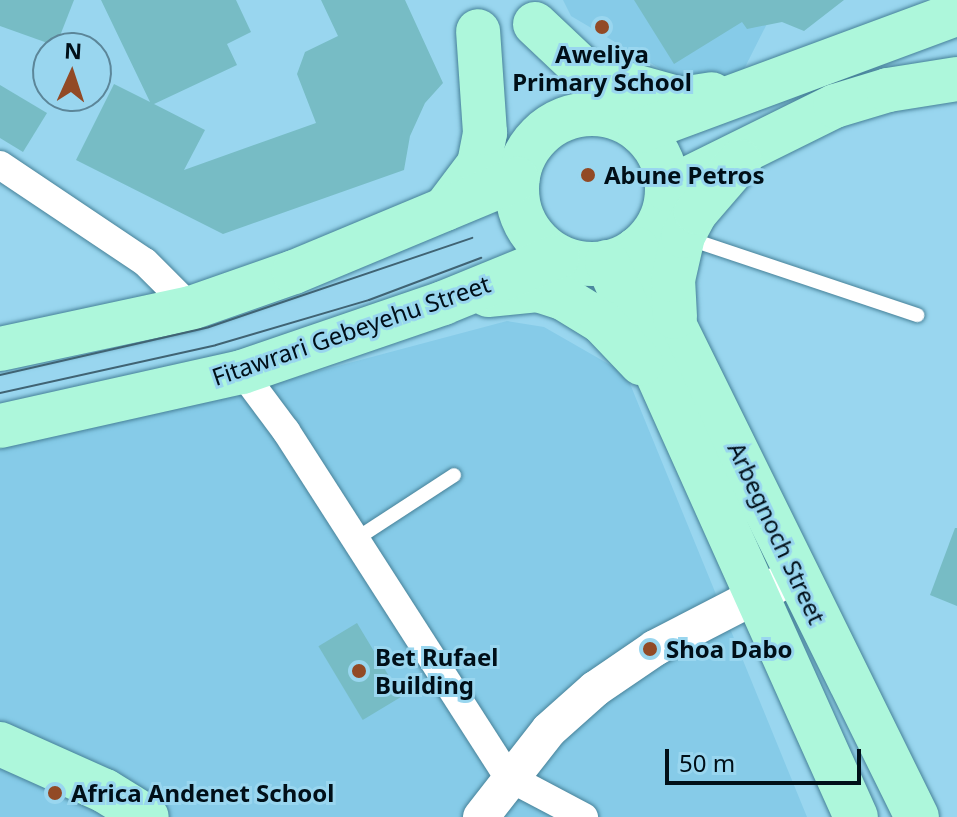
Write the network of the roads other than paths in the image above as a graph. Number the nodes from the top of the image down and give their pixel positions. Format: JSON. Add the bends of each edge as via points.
{"nodes":[{"id":1,"x":529,"y":12,"type":"edge"},
{"id":2,"x":957,"y":14,"type":"edge"},
{"id":3,"x":471,"y":15,"type":"edge"},
{"id":4,"x":957,"y":79,"type":"edge"},
{"id":5,"x":758,"y":85,"type":"junction"},
{"id":6,"x":574,"y":116,"type":"junction"},
{"id":7,"x":640,"y":131,"type":"junction"},
{"id":8,"x":748,"y":147,"type":"junction"},
{"id":9,"x":524,"y":162,"type":"junction"},
{"id":10,"x":0,"y":165,"type":"edge"},
{"id":11,"x":667,"y":189,"type":"junction"},
{"id":12,"x":445,"y":209,"type":"junction"},
{"id":13,"x":683,"y":236,"type":"junction"},
{"id":14,"x":558,"y":256,"type":"junction"},
{"id":15,"x":622,"y":256,"type":"junction"},
{"id":16,"x":191,"y":308,"type":"junction"},
{"id":17,"x":427,"y":308,"type":"junction"},
{"id":18,"x":917,"y":315,"type":"dead end"},
{"id":19,"x":675,"y":317,"type":"junction"},
{"id":20,"x":0,"y":349,"type":"edge"},
{"id":21,"x":242,"y":372,"type":"junction"},
{"id":22,"x":674,"y":406,"type":"junction"},
{"id":23,"x":0,"y":426,"type":"edge"},
{"id":24,"x":454,"y":475,"type":"dead end"},
{"id":25,"x":356,"y":539,"type":"junction"},
{"id":26,"x":798,"y":575,"type":"junction"},
{"id":27,"x":753,"y":596,"type":"junction"},
{"id":28,"x":0,"y":744,"type":"edge"},
{"id":29,"x":508,"y":777,"type":"junction"},
{"id":30,"x":147,"y":817,"type":"edge"},
{"id":31,"x":481,"y":817,"type":"edge"},
{"id":32,"x":584,"y":817,"type":"edge"},
{"id":33,"x":856,"y":817,"type":"edge"},
{"id":34,"x":917,"y":817,"type":"edge"}],
"edges":[{"from":1,"to":5,"type":"main road","via":[[587,73],[646,92],[681,99]]},
{"from":1,"to":6,"type":"main road"},
{"from":2,"to":5,"type":"main road"},
{"from":3,"to":9,"type":"main road"},
{"from":3,"to":12,"type":"main road","via":[[485,98],[482,148],[479,164]]},
{"from":4,"to":8,"type":"main road","via":[[888,90],[835,106]]},
{"from":5,"to":7,"type":"main road"},
{"from":6,"to":7,"type":"main road","via":[[598,114]]},
{"from":6,"to":9,"type":"main road","via":[[543,132]]},
{"from":7,"to":11,"type":"main road","via":[[664,167]]},
{"from":8,"to":11,"type":"main road"},
{"from":8,"to":13,"type":"main road"},
{"from":9,"to":12,"type":"main road"},
{"from":9,"to":14,"type":"main road","via":[[525,224]]},
{"from":10,"to":16,"type":"street","via":[[145,262]]},
{"from":11,"to":15,"type":"main road","via":[[654,232]]},
{"from":12,"to":16,"type":"main road"},
{"from":13,"to":18,"type":"lane"},
{"from":13,"to":19,"type":"main road","via":[[673,280]]},
{"from":14,"to":15,"type":"main road","via":[[582,263]]},
{"from":14,"to":17,"type":"main road","name":"Fitawrari Gebeyehu Street"},
{"from":15,"to":19,"type":"main road","name":"Arbegnoch Street"},
{"from":15,"to":22,"type":"main road","name":"Arbegnoch Street"},
{"from":16,"to":20,"type":"main road"},
{"from":17,"to":21,"type":"main road","name":"Fitawrari Gebeyehu Street"},
{"from":17,"to":22,"type":"main road","via":[[502,292],[538,290],[563,298],[602,322]]},
{"from":19,"to":26,"type":"main road","name":"Arbegnoch Street"},
{"from":21,"to":23,"type":"main road","name":"Fitawrari Gebeyehu Street"},
{"from":21,"to":25,"type":"street"},
{"from":22,"to":27,"type":"main road","name":"Arbegnoch Street"},
{"from":24,"to":25,"type":"lane"},
{"from":25,"to":29,"type":"street"},
{"from":26,"to":27,"type":"street"},
{"from":26,"to":34,"type":"main road","name":"Arbegnoch Street"},
{"from":27,"to":29,"type":"street","via":[[620,670],[572,708]]},
{"from":27,"to":33,"type":"main road","name":"Arbegnoch Street"},
{"from":28,"to":30,"type":"main road","via":[[105,791]]},
{"from":29,"to":31,"type":"street"},
{"from":29,"to":32,"type":"street"}]}
